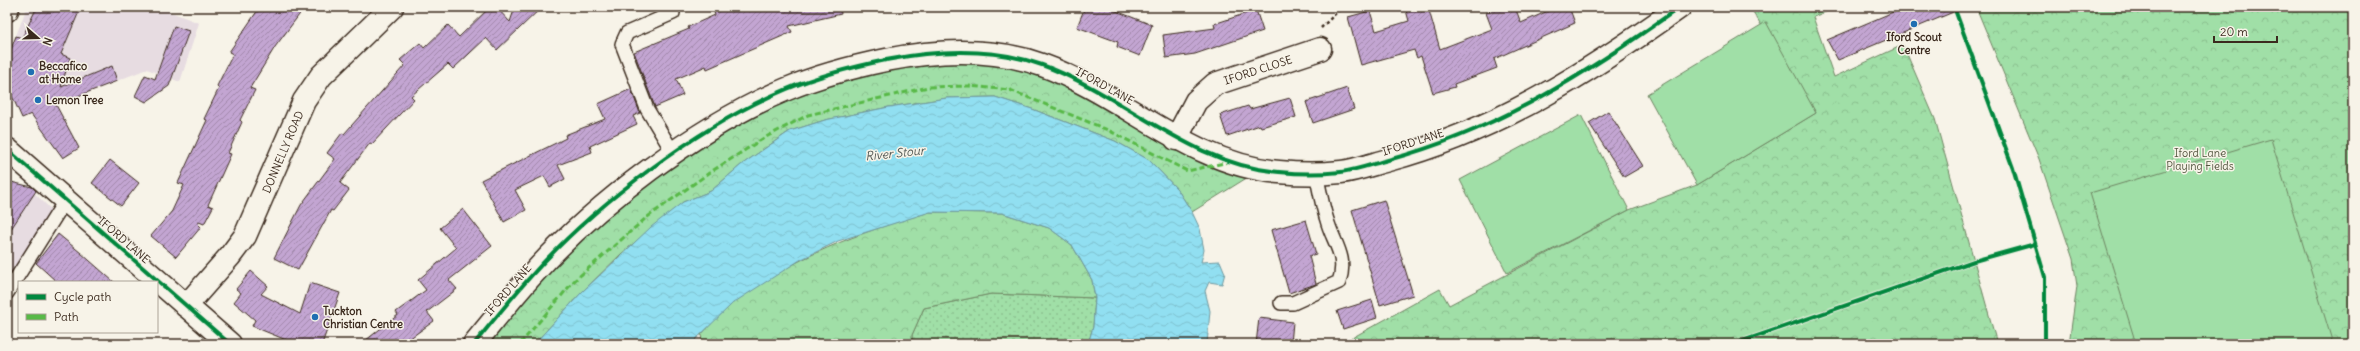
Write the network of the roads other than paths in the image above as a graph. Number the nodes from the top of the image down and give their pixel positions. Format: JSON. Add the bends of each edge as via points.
{"nodes":[{"id":1,"x":392,"y":7,"type":"edge"},
{"id":2,"x":1680,"y":7,"type":"edge"},
{"id":3,"x":673,"y":13,"type":"dead end"},
{"id":4,"x":1320,"y":49,"type":"road end"},
{"id":5,"x":1176,"y":139,"type":"junction"},
{"id":6,"x":7,"y":149,"type":"edge"},
{"id":7,"x":674,"y":154,"type":"junction"},
{"id":8,"x":1316,"y":172,"type":"junction"},
{"id":9,"x":65,"y":201,"type":"junction"},
{"id":10,"x":157,"y":281,"type":"edge"},
{"id":11,"x":158,"y":282,"type":"edge"},
{"id":12,"x":7,"y":293,"type":"edge"},
{"id":13,"x":1281,"y":303,"type":"dead end"},
{"id":14,"x":186,"y":306,"type":"junction"},
{"id":15,"x":230,"y":344,"type":"edge"},
{"id":16,"x":474,"y":344,"type":"edge"}],
"edges":[{"from":1,"to":14,"type":"street","name":"DONNELLY ROAD","via":[[321,76],[304,101],[245,236]]},
{"from":2,"to":8,"type":"street","name":"IFORD LANE","via":[[1620,49],[1536,102],[1480,129],[1414,153],[1343,172]]},
{"from":3,"to":7,"type":"lane","via":[[627,33],[622,44],[647,109]]},
{"from":4,"to":5,"type":"street","name":"IFORD CLOSE","via":[[1215,84],[1196,101]]},
{"from":5,"to":7,"type":"street","name":"IFORD LANE","via":[[1081,82],[1040,64],[1007,56],[964,51],[916,54],[852,67],[786,89],[719,123]]},
{"from":5,"to":8,"type":"street","name":"IFORD LANE","via":[[1229,162],[1279,172]]},
{"from":6,"to":9,"type":"street","name":"IFORD LANE"},
{"from":7,"to":16,"type":"street","name":"IFORD LANE","via":[[587,221],[533,273]]},
{"from":8,"to":13,"type":"lane","via":[[1327,222],[1338,245],[1344,269],[1339,282],[1293,303]]},
{"from":9,"to":10,"type":"street","name":"IFORD LANE"},
{"from":9,"to":12,"type":"lane"},
{"from":11,"to":14,"type":"street","name":"IFORD LANE"},
{"from":14,"to":15,"type":"street","name":"IFORD LANE"}]}
